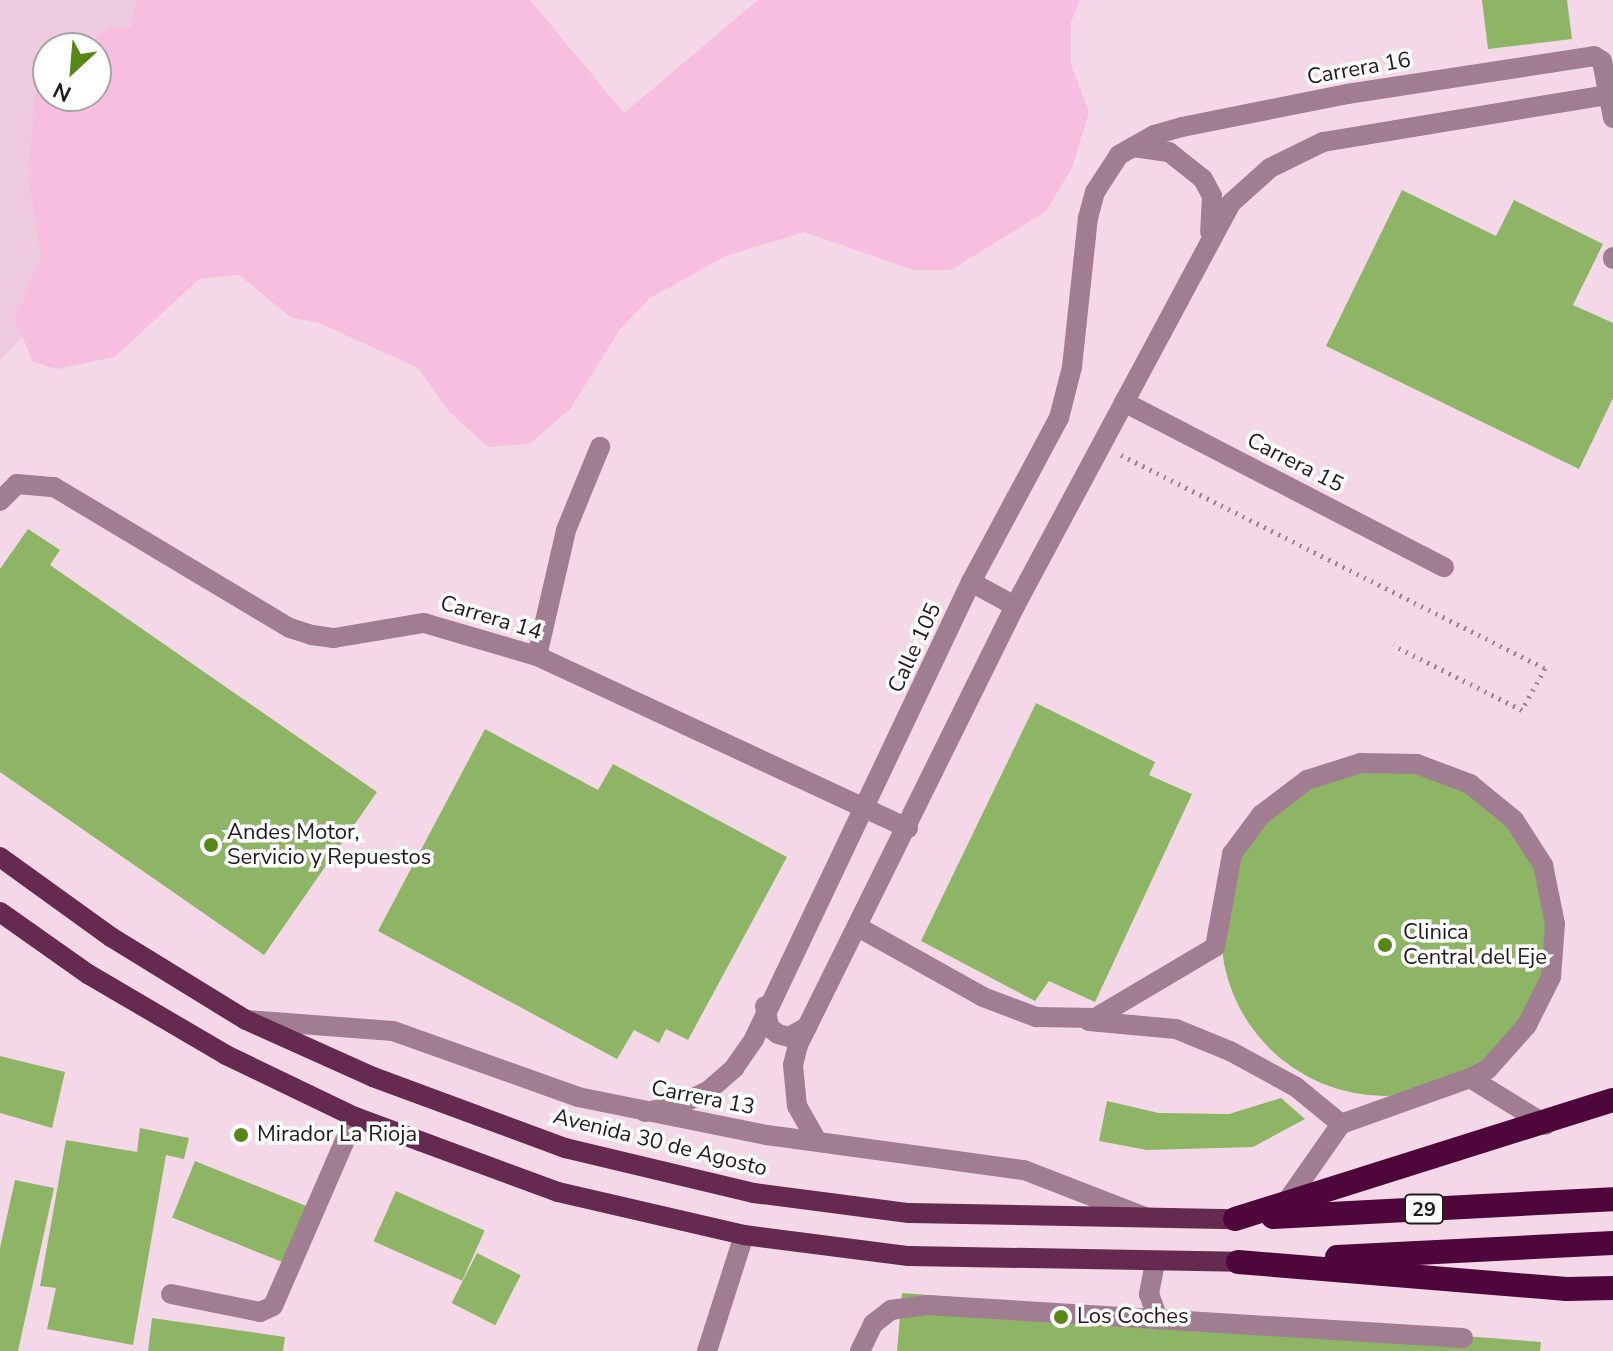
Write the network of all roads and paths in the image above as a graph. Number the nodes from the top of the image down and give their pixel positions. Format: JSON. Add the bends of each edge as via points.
{"nodes":[{"id":1,"x":1608,"y":95,"type":"junction"},
{"id":2,"x":1613,"y":118,"type":"edge"},
{"id":3,"x":1133,"y":147,"type":"junction"},
{"id":4,"x":1206,"y":243,"type":"junction"},
{"id":5,"x":1124,"y":402,"type":"junction"},
{"id":6,"x":1101,"y":445,"type":"junction"},
{"id":7,"x":600,"y":447,"type":"dead end"},
{"id":8,"x":0,"y":501,"type":"edge"},
{"id":9,"x":1444,"y":567,"type":"dead end"},
{"id":10,"x":971,"y":582,"type":"junction"},
{"id":11,"x":1015,"y":606,"type":"junction"},
{"id":12,"x":1393,"y":645,"type":"dead end"},
{"id":13,"x":537,"y":656,"type":"junction"},
{"id":14,"x":867,"y":809,"type":"junction"},
{"id":15,"x":908,"y":828,"type":"junction"},
{"id":16,"x":0,"y":857,"type":"edge"},
{"id":17,"x":0,"y":912,"type":"edge"},
{"id":18,"x":858,"y":927,"type":"junction"},
{"id":19,"x":765,"y":1006,"type":"junction"},
{"id":20,"x":1069,"y":1019,"type":"junction"},
{"id":21,"x":246,"y":1020,"type":"junction"},
{"id":22,"x":807,"y":1027,"type":"junction"},
{"id":23,"x":1470,"y":1078,"type":"junction"},
{"id":24,"x":1613,"y":1100,"type":"edge"},
{"id":25,"x":645,"y":1112,"type":"junction"},
{"id":26,"x":1613,"y":1112,"type":"edge"},
{"id":27,"x":355,"y":1117,"type":"junction"},
{"id":28,"x":1341,"y":1124,"type":"junction"},
{"id":29,"x":1546,"y":1125,"type":"junction"},
{"id":30,"x":817,"y":1141,"type":"junction"},
{"id":31,"x":1613,"y":1199,"type":"edge"},
{"id":32,"x":1285,"y":1204,"type":"junction"},
{"id":33,"x":1235,"y":1219,"type":"junction"},
{"id":34,"x":1152,"y":1220,"type":"junction"},
{"id":35,"x":744,"y":1235,"type":"junction"},
{"id":36,"x":1613,"y":1243,"type":"edge"},
{"id":37,"x":1238,"y":1262,"type":"junction"},
{"id":38,"x":1155,"y":1263,"type":"junction"},
{"id":39,"x":1613,"y":1288,"type":"edge"},
{"id":40,"x":171,"y":1294,"type":"dead end"},
{"id":41,"x":1158,"y":1319,"type":"junction"},
{"id":42,"x":1463,"y":1338,"type":"dead end"},
{"id":43,"x":707,"y":1351,"type":"edge"},
{"id":44,"x":860,"y":1351,"type":"edge"}],
"edges":[{"from":1,"to":2,"type":"street"},
{"from":1,"to":3,"type":"street","name":"Carrera 16","via":[[1598,56],[1347,94],[1182,127]]},
{"from":1,"to":4,"type":"street","via":[[1323,142],[1291,154],[1248,183]]},
{"from":3,"to":4,"type":"street","via":[[1169,152],[1203,179],[1212,196]]},
{"from":3,"to":10,"type":"street","name":"Calle 105","via":[[1119,155],[1095,192],[1072,367],[1059,418]]},
{"from":4,"to":5,"type":"street"},
{"from":5,"to":6,"type":"street"},
{"from":5,"to":9,"type":"street","name":"Carrera 15"},
{"from":6,"to":11,"type":"street"},
{"from":6,"to":12,"type":"path","via":[[1545,668],[1522,710]]},
{"from":7,"to":13,"type":"street","via":[[566,530]]},
{"from":8,"to":13,"type":"street","name":"Carrera 14","via":[[17,484],[46,485],[73,496],[290,628],[334,638],[424,623]]},
{"from":10,"to":11,"type":"street"},
{"from":10,"to":14,"type":"street","name":"Calle 105"},
{"from":11,"to":15,"type":"street"},
{"from":13,"to":14,"type":"street","name":"Carrera 14"},
{"from":14,"to":15,"type":"street","name":"Carrera 14"},
{"from":14,"to":19,"type":"street","name":"Calle 105"},
{"from":15,"to":18,"type":"street"},
{"from":16,"to":21,"type":"main road","name":"Avenida 30 de Agosto","via":[[111,937]]},
{"from":17,"to":27,"type":"main road","via":[[88,974],[226,1055]]},
{"from":18,"to":20,"type":"street","via":[[983,997],[1036,1017]]},
{"from":18,"to":22,"type":"street"},
{"from":19,"to":22,"type":"street","via":[[769,1027],[778,1034],[789,1037]]},
{"from":19,"to":25,"type":"street","name":"Calle 105","via":[[754,1039],[734,1068],[688,1101]]},
{"from":20,"to":23,"type":"street","via":[[1095,1018],[1215,947],[1232,854],[1261,815],[1307,780],[1361,763],[1417,764],[1470,784],[1514,820],[1543,865],[1555,924],[1551,977],[1527,1025],[1488,1069]]},
{"from":20,"to":28,"type":"street","via":[[1176,1029],[1296,1087]]},
{"from":21,"to":25,"type":"street","name":"Carrera 13","via":[[393,1031],[578,1097]]},
{"from":21,"to":34,"type":"main road","name":"Avenida 30 de Agosto","via":[[373,1077],[565,1148],[754,1193],[909,1213]]},
{"from":22,"to":30,"type":"street","via":[[793,1065],[793,1085],[797,1106]]},
{"from":23,"to":28,"type":"street"},
{"from":23,"to":29,"type":"street"},
{"from":24,"to":29,"type":"highway"},
{"from":25,"to":30,"type":"street","name":"Carrera 13"},
{"from":26,"to":29,"type":"highway"},
{"from":27,"to":35,"type":"main road","via":[[558,1192]]},
{"from":27,"to":40,"type":"street","via":[[273,1306],[260,1312]]},
{"from":28,"to":32,"type":"street"},
{"from":29,"to":32,"type":"highway"},
{"from":30,"to":34,"type":"street","name":"Carrera 13","via":[[1024,1170]]},
{"from":31,"to":33,"type":"highway","number":"29"},
{"from":32,"to":33,"type":"highway"},
{"from":33,"to":34,"type":"main road","name":"Avenida 30 de Agosto"},
{"from":35,"to":38,"type":"main road","via":[[909,1256]]},
{"from":35,"to":43,"type":"street"},
{"from":36,"to":37,"type":"highway","number":"29"},
{"from":37,"to":38,"type":"main road"},
{"from":37,"to":39,"type":"highway"},
{"from":38,"to":41,"type":"street","via":[[1149,1294]]},
{"from":41,"to":42,"type":"street"},
{"from":41,"to":44,"type":"street","via":[[927,1305],[891,1310],[873,1324]]}]}
